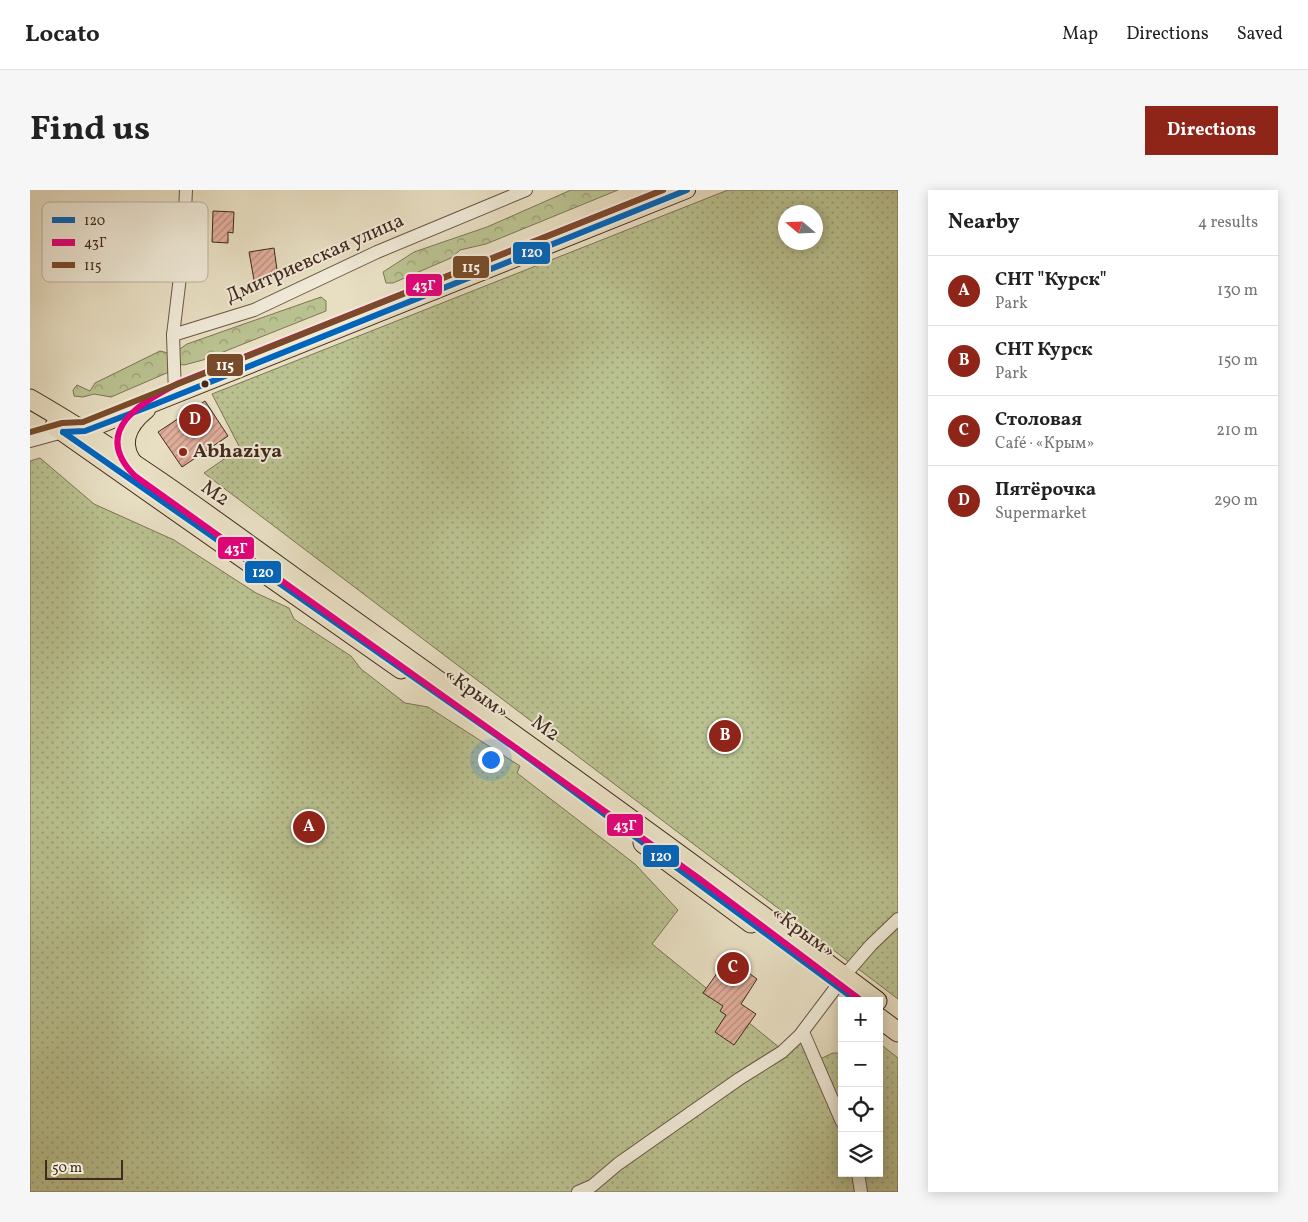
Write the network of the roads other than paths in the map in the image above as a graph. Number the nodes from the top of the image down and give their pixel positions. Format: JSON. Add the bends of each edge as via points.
{"nodes":[{"id":1,"x":526,"y":190,"type":"edge"},
{"id":2,"x":688,"y":190,"type":"edge"},
{"id":3,"x":180,"y":282,"type":"edge"},
{"id":4,"x":173,"y":335,"type":"junction"},
{"id":5,"x":175,"y":395,"type":"junction"},
{"id":6,"x":30,"y":398,"type":"edge"},
{"id":7,"x":153,"y":405,"type":"junction"},
{"id":8,"x":30,"y":409,"type":"edge"},
{"id":9,"x":85,"y":431,"type":"junction"},
{"id":10,"x":63,"y":432,"type":"junction"},
{"id":11,"x":30,"y":441,"type":"edge"},
{"id":12,"x":140,"y":468,"type":"junction"},
{"id":13,"x":898,"y":919,"type":"edge"},
{"id":14,"x":841,"y":981,"type":"junction"},
{"id":15,"x":854,"y":997,"type":"edge"},
{"id":16,"x":869,"y":997,"type":"edge"},
{"id":17,"x":883,"y":1006,"type":"edge"},
{"id":18,"x":898,"y":1017,"type":"edge"},
{"id":19,"x":883,"y":1021,"type":"edge"},
{"id":20,"x":803,"y":1032,"type":"junction"},
{"id":21,"x":898,"y":1032,"type":"edge"},
{"id":22,"x":838,"y":1113,"type":"edge"},
{"id":23,"x":859,"y":1177,"type":"edge"},
{"id":24,"x":578,"y":1192,"type":"edge"},
{"id":25,"x":861,"y":1192,"type":"edge"}],
"edges":[{"from":1,"to":4,"type":"street","name":"Дмитриевская улица","via":[[377,252],[254,310]]},
{"from":2,"to":5,"type":"main road"},
{"from":3,"to":4,"type":"street"},
{"from":4,"to":5,"type":"street"},
{"from":5,"to":7,"type":"main road"},
{"from":6,"to":9,"type":"highway","name":"М2"},
{"from":7,"to":9,"type":"main road"},
{"from":7,"to":12,"type":"main road","via":[[133,422],[126,440],[132,461]]},
{"from":8,"to":10,"type":"highway","name":"«Крым»"},
{"from":9,"to":10,"type":"main road"},
{"from":9,"to":12,"type":"highway","name":"М2"},
{"from":10,"to":11,"type":"street"},
{"from":10,"to":14,"type":"highway","name":"«Крым»"},
{"from":12,"to":14,"type":"highway","name":"М2","via":[[702,870]]},
{"from":13,"to":14,"type":"street","via":[[871,944]]},
{"from":14,"to":15,"type":"highway","name":"«Крым»"},
{"from":14,"to":16,"type":"highway","name":"М2"},
{"from":14,"to":20,"type":"street"},
{"from":17,"to":18,"type":"highway","name":"М2"},
{"from":19,"to":21,"type":"highway"},
{"from":20,"to":22,"type":"street"},
{"from":20,"to":24,"type":"street","via":[[782,1052],[618,1164],[592,1186]]},
{"from":23,"to":25,"type":"street"}]}
